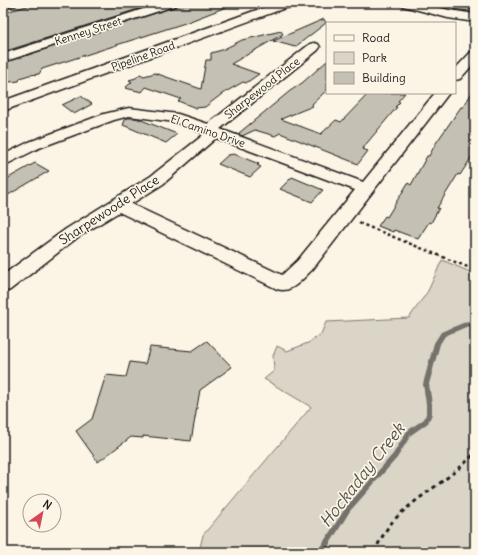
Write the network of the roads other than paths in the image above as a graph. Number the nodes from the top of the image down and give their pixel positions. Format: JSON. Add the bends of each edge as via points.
{"nodes":[{"id":1,"x":12,"y":3,"type":"edge"},
{"id":2,"x":173,"y":3,"type":"edge"},
{"id":3,"x":407,"y":3,"type":"edge"},
{"id":4,"x":288,"y":4,"type":"edge"},
{"id":5,"x":3,"y":6,"type":"edge"},
{"id":6,"x":475,"y":18,"type":"edge"},
{"id":7,"x":314,"y":47,"type":"dead end"},
{"id":8,"x":475,"y":55,"type":"edge"},
{"id":9,"x":3,"y":58,"type":"edge"},
{"id":10,"x":456,"y":75,"type":"edge"},
{"id":11,"x":441,"y":94,"type":"edge"},
{"id":12,"x":3,"y":106,"type":"edge"},
{"id":13,"x":211,"y":131,"type":"junction"},
{"id":14,"x":3,"y":161,"type":"edge"},
{"id":15,"x":367,"y":189,"type":"junction"},
{"id":16,"x":117,"y":204,"type":"junction"},
{"id":17,"x":3,"y":285,"type":"edge"}],
"edges":[{"from":1,"to":5,"type":"street"},
{"from":2,"to":9,"type":"street","name":"Kenney Street"},
{"from":3,"to":6,"type":"main road"},
{"from":4,"to":12,"type":"main road","name":"Pipeline Road"},
{"from":7,"to":13,"type":"street","name":"Sharpewood Place","via":[[216,124]]},
{"from":8,"to":10,"type":"street"},
{"from":11,"to":15,"type":"street"},
{"from":13,"to":14,"type":"street","name":"El Camino Drive","via":[[178,118],[129,112],[34,145]]},
{"from":13,"to":15,"type":"street","name":"El Camino Drive"},
{"from":13,"to":16,"type":"street","name":"Sharpewoode Place","via":[[209,138],[157,180]]},
{"from":15,"to":16,"type":"street","via":[[305,265],[284,284]]},
{"from":16,"to":17,"type":"street","name":"Sharpewoode Place","via":[[72,232]]}]}
